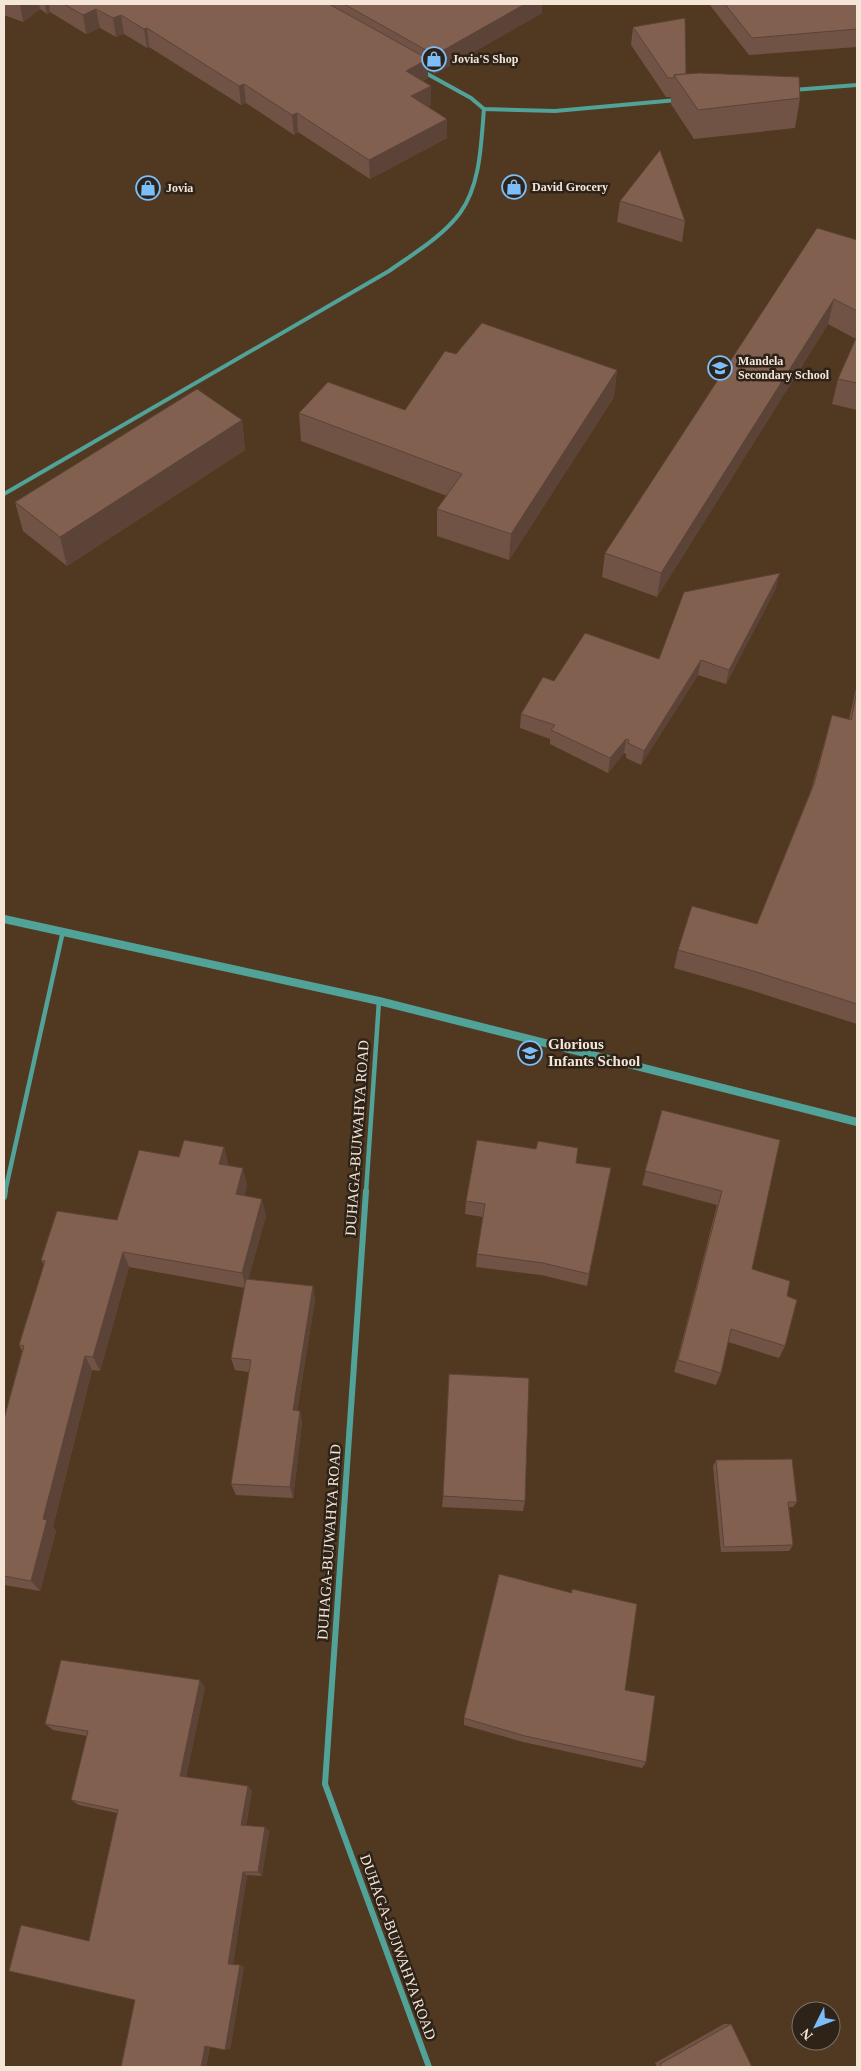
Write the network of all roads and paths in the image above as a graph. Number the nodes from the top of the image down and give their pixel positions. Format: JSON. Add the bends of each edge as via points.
{"nodes":[{"id":1,"x":421,"y":71,"type":"edge"},
{"id":2,"x":857,"y":85,"type":"edge"},
{"id":3,"x":789,"y":90,"type":"edge"},
{"id":4,"x":682,"y":100,"type":"edge"},
{"id":5,"x":484,"y":109,"type":"junction"},
{"id":6,"x":4,"y":494,"type":"edge"},
{"id":7,"x":4,"y":919,"type":"edge"},
{"id":8,"x":63,"y":931,"type":"junction"},
{"id":9,"x":379,"y":1002,"type":"junction"},
{"id":10,"x":857,"y":1122,"type":"edge"},
{"id":11,"x":4,"y":1197,"type":"edge"},
{"id":12,"x":429,"y":2067,"type":"edge"}],
"edges":[{"from":1,"to":5,"type":"street","via":[[471,98]]},
{"from":2,"to":3,"type":"street"},
{"from":4,"to":5,"type":"street","via":[[556,111]]},
{"from":5,"to":6,"type":"street","via":[[475,175],[465,204],[440,234],[389,271]]},
{"from":7,"to":8,"type":"street"},
{"from":8,"to":9,"type":"street"},
{"from":8,"to":11,"type":"street"},
{"from":9,"to":10,"type":"street"},
{"from":9,"to":12,"type":"street","name":"DUHAGA-BUJWAHYA ROAD","via":[[325,1784]]}]}
